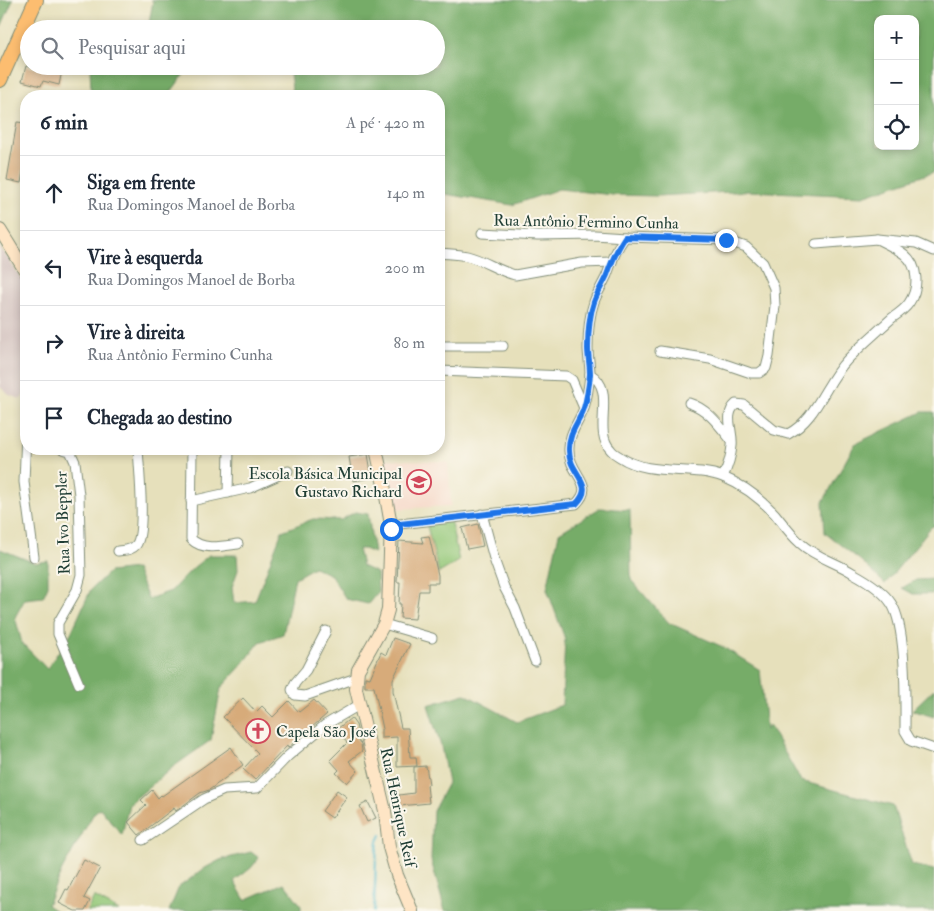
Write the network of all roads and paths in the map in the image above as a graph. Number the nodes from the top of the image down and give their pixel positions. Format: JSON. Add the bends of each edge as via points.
{"nodes":[{"id":1,"x":27,"y":0,"type":"edge"},
{"id":2,"x":36,"y":0,"type":"edge"},
{"id":3,"x":27,"y":20,"type":"edge"},
{"id":4,"x":20,"y":36,"type":"edge"},
{"id":5,"x":0,"y":59,"type":"edge"},
{"id":6,"x":0,"y":80,"type":"edge"},
{"id":7,"x":0,"y":230,"type":"edge"},
{"id":8,"x":482,"y":233,"type":"dead end"},
{"id":9,"x":625,"y":237,"type":"junction"},
{"id":10,"x":878,"y":239,"type":"junction"},
{"id":11,"x":816,"y":244,"type":"dead end"},
{"id":12,"x":934,"y":251,"type":"edge"},
{"id":13,"x":445,"y":254,"type":"edge"},
{"id":14,"x":612,"y":262,"type":"junction"},
{"id":15,"x":20,"y":264,"type":"edge"},
{"id":16,"x":445,"y":346,"type":"edge"},
{"id":17,"x":503,"y":346,"type":"dead end"},
{"id":18,"x":660,"y":351,"type":"dead end"},
{"id":19,"x":445,"y":370,"type":"edge"},
{"id":20,"x":590,"y":374,"type":"junction"},
{"id":21,"x":689,"y":403,"type":"dead end"},
{"id":22,"x":584,"y":409,"type":"junction"},
{"id":23,"x":733,"y":443,"type":"junction"},
{"id":24,"x":25,"y":455,"type":"edge"},
{"id":25,"x":72,"y":455,"type":"edge"},
{"id":26,"x":138,"y":455,"type":"edge"},
{"id":27,"x":192,"y":455,"type":"edge"},
{"id":28,"x":229,"y":455,"type":"edge"},
{"id":29,"x":377,"y":455,"type":"edge"},
{"id":30,"x":288,"y":472,"type":"dead end"},
{"id":31,"x":723,"y":477,"type":"junction"},
{"id":32,"x":228,"y":493,"type":"junction"},
{"id":33,"x":191,"y":501,"type":"junction"},
{"id":34,"x":482,"y":514,"type":"junction"},
{"id":35,"x":391,"y":525,"type":"junction"},
{"id":36,"x":238,"y":544,"type":"dead end"},
{"id":37,"x":118,"y":550,"type":"dead end"},
{"id":38,"x":34,"y":557,"type":"dead end"},
{"id":39,"x":384,"y":624,"type":"junction"},
{"id":40,"x":326,"y":631,"type":"dead end"},
{"id":41,"x":432,"y":638,"type":"dead end"},
{"id":42,"x":534,"y":661,"type":"dead end"},
{"id":43,"x":356,"y":678,"type":"junction"},
{"id":44,"x":79,"y":684,"type":"dead end"},
{"id":45,"x":359,"y":705,"type":"junction"},
{"id":46,"x":934,"y":749,"type":"edge"},
{"id":47,"x":144,"y":840,"type":"dead end"},
{"id":48,"x":412,"y":911,"type":"edge"}],
"edges":[{"from":1,"to":5,"type":"main road"},
{"from":2,"to":3,"type":"main road"},
{"from":4,"to":6,"type":"main road"},
{"from":7,"to":15,"type":"street"},
{"from":8,"to":9,"type":"street","name":"Rua Antônio Fermino Cunha"},
{"from":9,"to":14,"type":"street"},
{"from":9,"to":18,"type":"street","name":"Rua Antônio Fermino Cunha","via":[[726,240],[746,247],[763,262],[774,288],[769,356],[766,368],[760,373],[710,359]]},
{"from":10,"to":11,"type":"street"},
{"from":10,"to":12,"type":"street","via":[[916,243]]},
{"from":10,"to":23,"type":"street","via":[[906,256],[914,269],[917,287],[908,304],[846,360],[808,420],[798,429],[788,434],[774,430],[744,405],[736,404],[730,409],[729,417]]},
{"from":13,"to":14,"type":"street","via":[[466,256],[515,275],[582,263]]},
{"from":14,"to":20,"type":"street","via":[[592,309],[588,349]]},
{"from":16,"to":17,"type":"street"},
{"from":19,"to":22,"type":"street","via":[[566,376],[572,380]]},
{"from":20,"to":22,"type":"street"},
{"from":20,"to":31,"type":"street","via":[[598,378],[602,386],[604,434],[610,449],[636,465]]},
{"from":21,"to":23,"type":"street","via":[[699,406],[714,419]]},
{"from":22,"to":34,"type":"street","via":[[570,437],[568,450],[571,465],[583,483],[584,497],[576,504]]},
{"from":23,"to":31,"type":"street"},
{"from":24,"to":38,"type":"street","via":[[24,482]]},
{"from":25,"to":44,"type":"street","name":"Rua Ivo Beppler","via":[[76,462],[79,494],[81,575],[77,590],[58,623],[58,634]]},
{"from":26,"to":37,"type":"street","via":[[139,537],[135,546]]},
{"from":27,"to":33,"type":"street"},
{"from":28,"to":32,"type":"street"},
{"from":29,"to":35,"type":"street","name":"Rua Henrique Reif"},
{"from":30,"to":32,"type":"street","via":[[250,488]]},
{"from":31,"to":46,"type":"street","via":[[755,494],[811,552],[853,572],[892,604],[899,621],[904,661],[905,731],[911,741]]},
{"from":32,"to":33,"type":"street"},
{"from":33,"to":36,"type":"street","via":[[191,539],[195,544],[212,547]]},
{"from":34,"to":35,"type":"street"},
{"from":34,"to":42,"type":"street","via":[[495,562]]},
{"from":35,"to":39,"type":"street","name":"Rua Henrique Reif","via":[[388,610]]},
{"from":39,"to":41,"type":"street"},
{"from":39,"to":43,"type":"street","name":"Rua Henrique Reif","via":[[362,660]]},
{"from":40,"to":43,"type":"street","via":[[306,670],[295,683],[292,690],[295,695],[305,696]]},
{"from":43,"to":45,"type":"street","name":"Rua Henrique Reif"},
{"from":45,"to":47,"type":"street","via":[[325,725],[256,788],[224,790],[204,799]]},
{"from":45,"to":48,"type":"street","name":"Rua Henrique Reif","via":[[382,796],[389,847]]}]}
